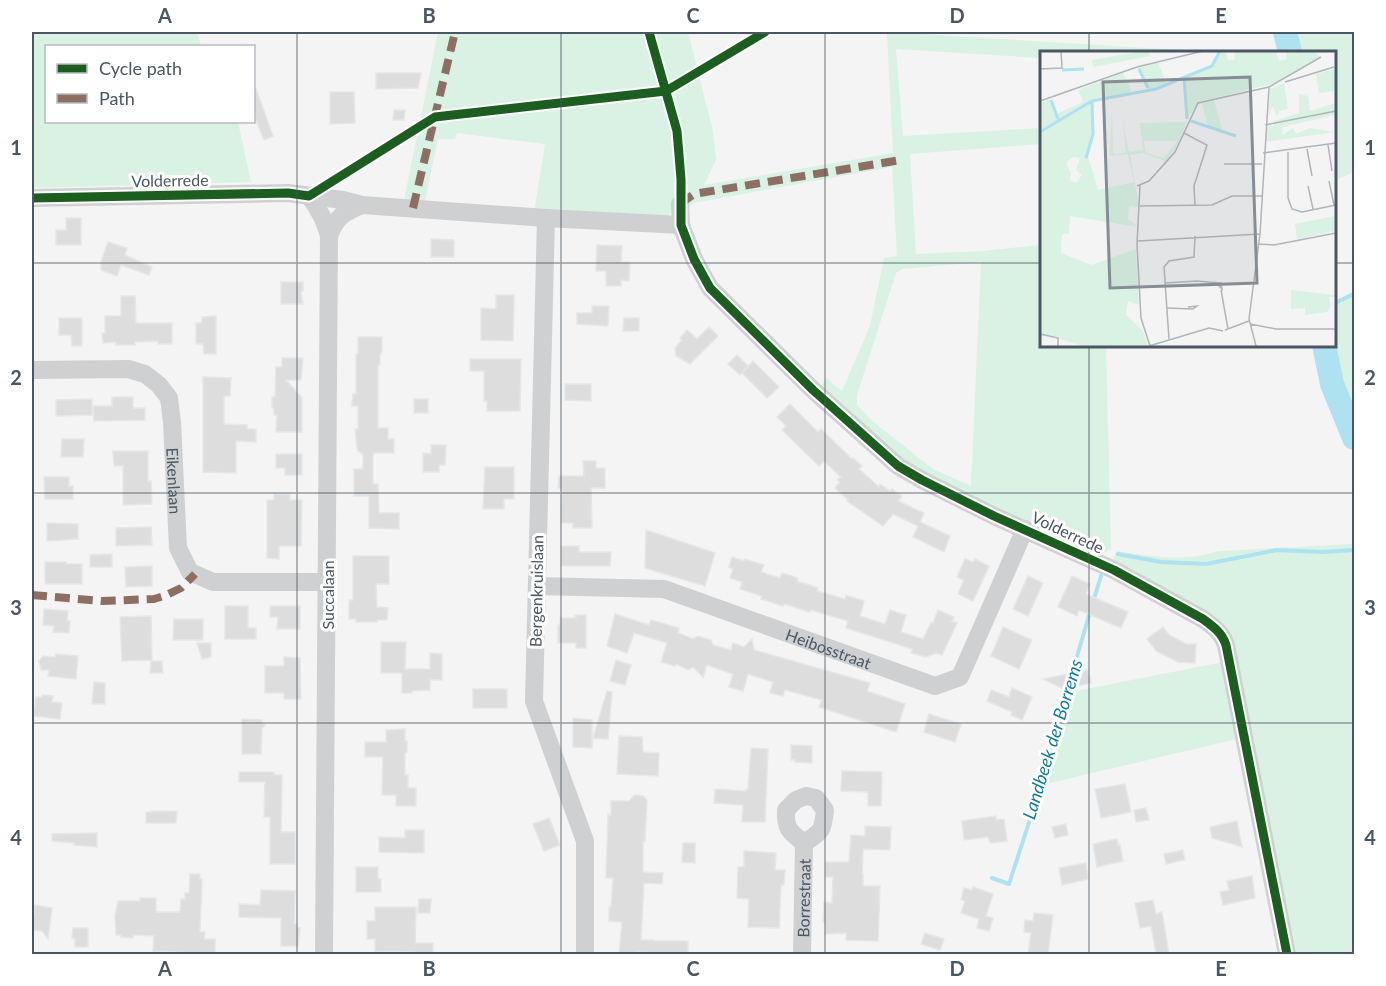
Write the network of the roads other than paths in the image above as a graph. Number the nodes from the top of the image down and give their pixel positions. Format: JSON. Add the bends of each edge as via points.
{"nodes":[{"id":1,"x":309,"y":196,"type":"junction"},
{"id":2,"x":32,"y":198,"type":"edge"},
{"id":3,"x":680,"y":204,"type":"dead end"},
{"id":4,"x":362,"y":205,"type":"junction"},
{"id":5,"x":546,"y":218,"type":"junction"},
{"id":6,"x":681,"y":225,"type":"junction"},
{"id":7,"x":329,"y":236,"type":"junction"},
{"id":8,"x":32,"y":370,"type":"edge"},
{"id":9,"x":1025,"y":529,"type":"junction"},
{"id":10,"x":327,"y":582,"type":"junction"},
{"id":11,"x":537,"y":586,"type":"junction"},
{"id":12,"x":804,"y":843,"type":"dead end"},
{"id":13,"x":324,"y":954,"type":"edge"},
{"id":14,"x":585,"y":954,"type":"edge"},
{"id":15,"x":802,"y":954,"type":"edge"},
{"id":16,"x":1287,"y":954,"type":"edge"}],
"edges":[{"from":1,"to":2,"type":"street","name":"Volderrede","via":[[288,193]]},
{"from":1,"to":4,"type":"street","name":"Volderrede"},
{"from":1,"to":7,"type":"street","name":"Succalaan","via":[[325,221]]},
{"from":3,"to":6,"type":"street"},
{"from":4,"to":5,"type":"street","name":"Volderrede"},
{"from":4,"to":7,"type":"street","via":[[347,210],[334,222]]},
{"from":5,"to":6,"type":"street","name":"Volderrede"},
{"from":5,"to":11,"type":"street","name":"Bergenkruislaan"},
{"from":6,"to":9,"type":"street","name":"Volderrede","via":[[710,288],[813,390],[898,466]]},
{"from":7,"to":10,"type":"street","name":"Succalaan"},
{"from":8,"to":10,"type":"street","name":"Eikenlaan","via":[[128,369],[146,374],[159,385],[169,398],[172,422],[178,548],[190,572],[213,582]]},
{"from":9,"to":11,"type":"street","name":"Heibosstraat","via":[[960,677],[935,686],[664,589]]},
{"from":9,"to":16,"type":"street","name":"Volderrede","via":[[1114,570],[1203,619],[1223,637]]},
{"from":10,"to":13,"type":"street","name":"Succalaan"},
{"from":11,"to":14,"type":"street","name":"Bergenkruislaan","via":[[534,701],[585,841]]},
{"from":12,"to":15,"type":"street","name":"Borrestraat"}]}
